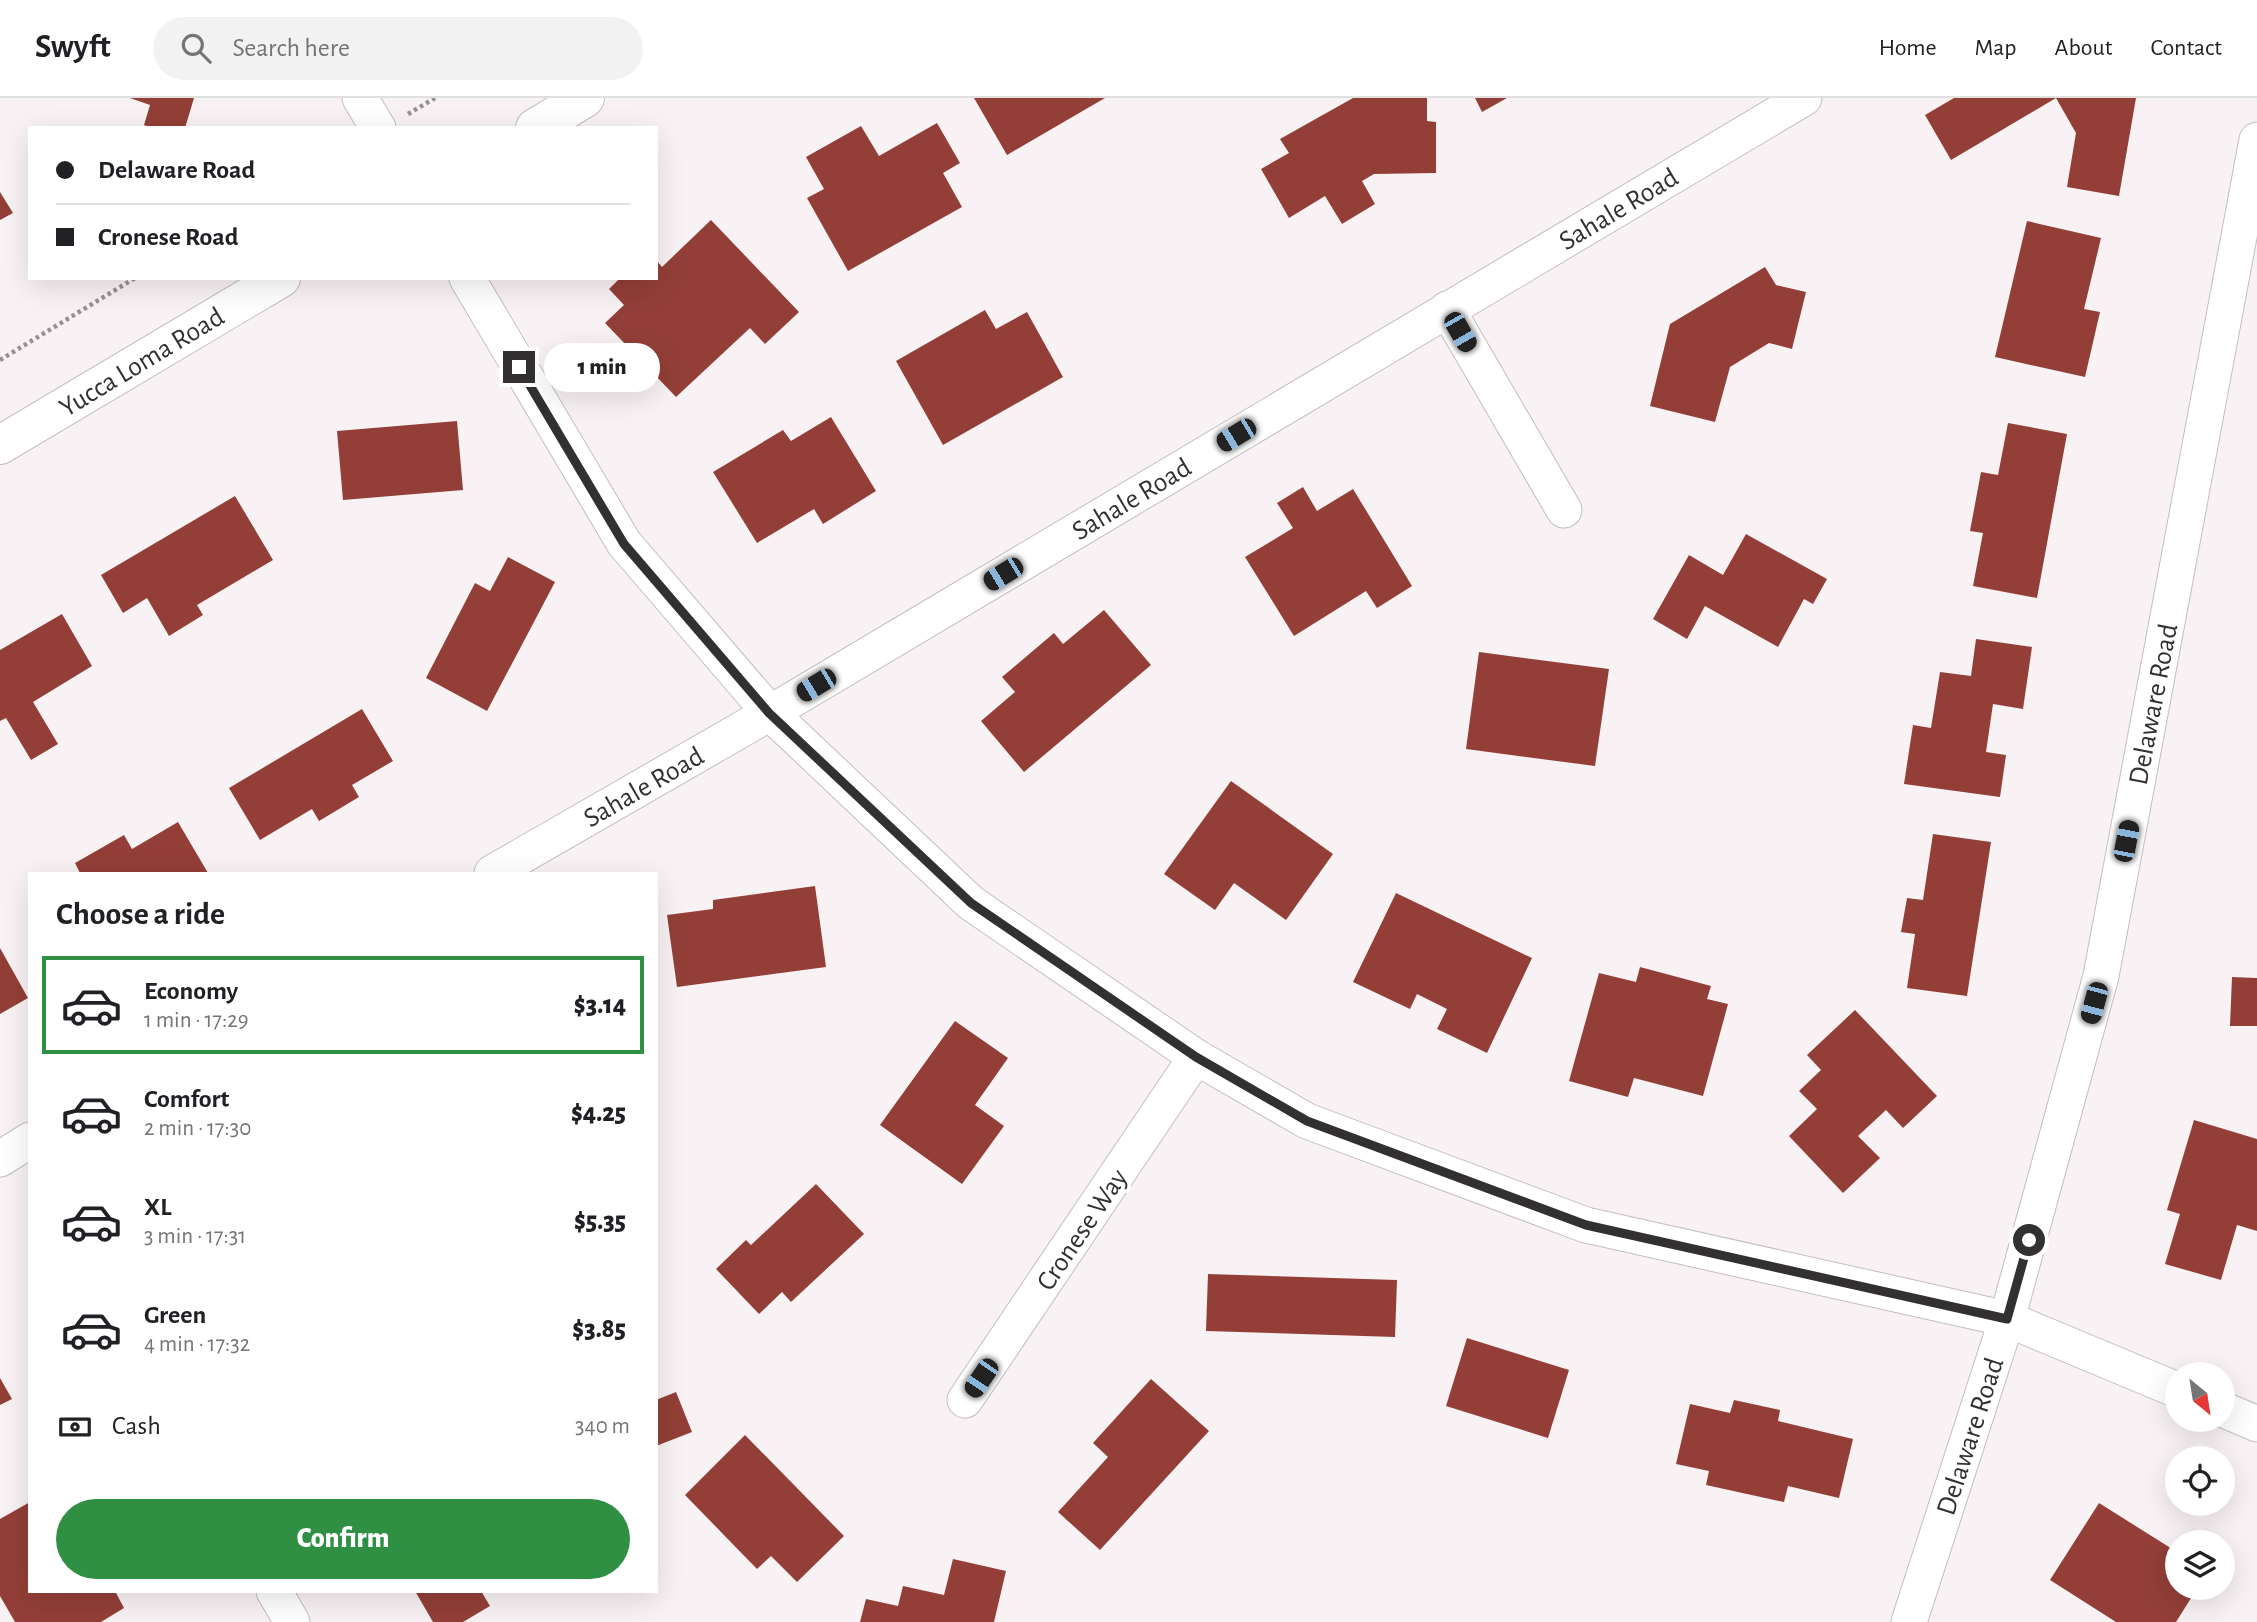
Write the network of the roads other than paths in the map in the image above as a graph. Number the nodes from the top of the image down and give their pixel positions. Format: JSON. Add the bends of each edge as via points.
{"nodes":[{"id":1,"x":360,"y":98,"type":"edge"},
{"id":2,"x":585,"y":98,"type":"edge"},
{"id":3,"x":1804,"y":98,"type":"edge"},
{"id":4,"x":392,"y":121,"type":"edge"},
{"id":5,"x":538,"y":126,"type":"edge"},
{"id":6,"x":2257,"y":140,"type":"edge"},
{"id":7,"x":278,"y":280,"type":"edge"},
{"id":8,"x":468,"y":280,"type":"edge"},
{"id":9,"x":1447,"y":309,"type":"junction"},
{"id":10,"x":0,"y":445,"type":"edge"},
{"id":11,"x":1564,"y":510,"type":"dead end"},
{"id":12,"x":769,"y":713,"type":"junction"},
{"id":13,"x":494,"y":872,"type":"edge"},
{"id":14,"x":1196,"y":1057,"type":"junction"},
{"id":15,"x":2007,"y":1319,"type":"junction"},
{"id":16,"x":2165,"y":1385,"type":"edge"},
{"id":17,"x":965,"y":1401,"type":"dead end"},
{"id":18,"x":2235,"y":1415,"type":"edge"},
{"id":19,"x":2257,"y":1424,"type":"edge"},
{"id":20,"x":275,"y":1593,"type":"edge"},
{"id":21,"x":292,"y":1622,"type":"edge"},
{"id":22,"x":1909,"y":1622,"type":"edge"}],
"edges":[{"from":1,"to":4,"type":"street"},
{"from":2,"to":5,"type":"main road"},
{"from":3,"to":9,"type":"street","name":"Sahale Road"},
{"from":6,"to":15,"type":"street","name":"Delaware Road","via":[[2101,976]]},
{"from":7,"to":10,"type":"main road","name":"Yucca Loma Road"},
{"from":8,"to":12,"type":"street","via":[[624,544]]},
{"from":9,"to":11,"type":"street"},
{"from":9,"to":12,"type":"street","name":"Sahale Road"},
{"from":12,"to":13,"type":"street","name":"Sahale Road"},
{"from":12,"to":14,"type":"street","via":[[971,903]]},
{"from":14,"to":15,"type":"street","via":[[1307,1121],[1586,1225]]},
{"from":14,"to":17,"type":"street","name":"Cronese Way"},
{"from":15,"to":16,"type":"street"},
{"from":15,"to":22,"type":"street","name":"Delaware Road"},
{"from":18,"to":19,"type":"street"},
{"from":20,"to":21,"type":"street"}]}
